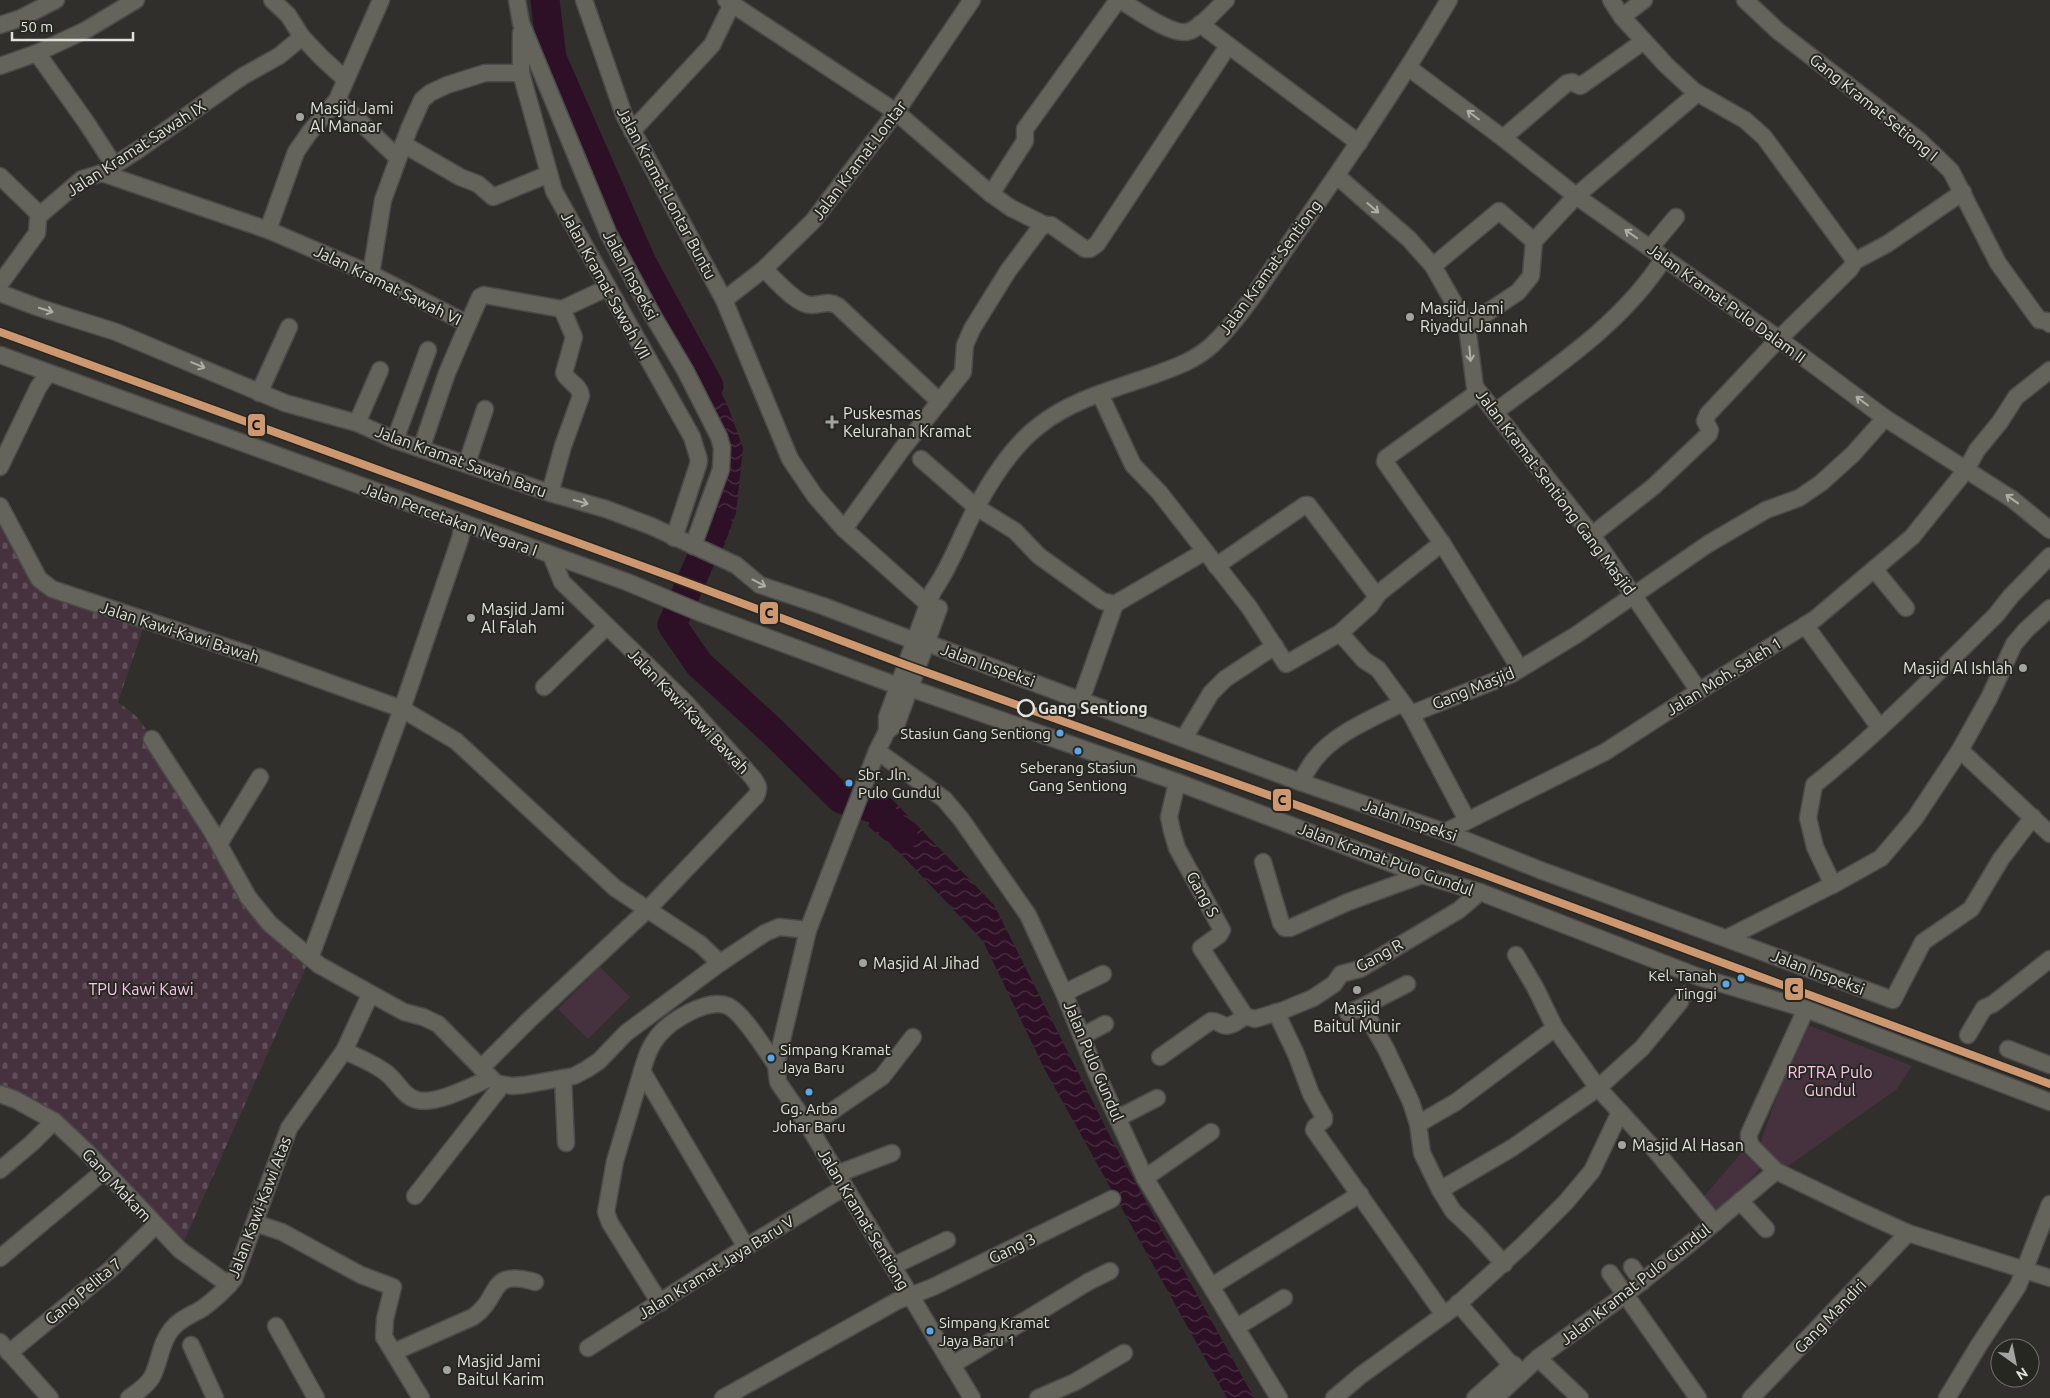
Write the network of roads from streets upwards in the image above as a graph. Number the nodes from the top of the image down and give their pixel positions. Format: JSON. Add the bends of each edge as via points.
{"nodes":[{"id":1,"x":56,"y":0,"type":"edge"},
{"id":2,"x":136,"y":0,"type":"edge"},
{"id":3,"x":272,"y":0,"type":"edge"},
{"id":4,"x":381,"y":0,"type":"edge"},
{"id":5,"x":517,"y":0,"type":"edge"},
{"id":6,"x":584,"y":0,"type":"edge"},
{"id":7,"x":972,"y":0,"type":"edge"},
{"id":8,"x":1119,"y":0,"type":"edge"},
{"id":9,"x":1226,"y":0,"type":"edge"},
{"id":10,"x":1449,"y":0,"type":"edge"},
{"id":11,"x":1611,"y":0,"type":"edge"},
{"id":12,"x":1644,"y":0,"type":"edge"},
{"id":13,"x":1745,"y":0,"type":"edge"},
{"id":14,"x":729,"y":2,"type":"edge"},
{"id":15,"x":1622,"y":17,"type":"junction"},
{"id":16,"x":520,"y":23,"type":"junction"},
{"id":17,"x":1200,"y":24,"type":"junction"},
{"id":18,"x":0,"y":25,"type":"edge"},
{"id":19,"x":302,"y":37,"type":"junction"},
{"id":20,"x":1644,"y":41,"type":"junction"},
{"id":21,"x":1228,"y":46,"type":"junction"},
{"id":22,"x":36,"y":53,"type":"junction"},
{"id":23,"x":0,"y":66,"type":"edge"},
{"id":24,"x":1409,"y":68,"type":"junction"},
{"id":25,"x":521,"y":73,"type":"junction"},
{"id":26,"x":346,"y":79,"type":"junction"},
{"id":27,"x":1694,"y":91,"type":"junction"},
{"id":28,"x":337,"y":100,"type":"junction"},
{"id":29,"x":896,"y":112,"type":"junction"},
{"id":30,"x":632,"y":131,"type":"junction"},
{"id":31,"x":1503,"y":138,"type":"junction"},
{"id":32,"x":1359,"y":142,"type":"junction"},
{"id":33,"x":401,"y":151,"type":"junction"},
{"id":34,"x":108,"y":169,"type":"junction"},
{"id":35,"x":549,"y":174,"type":"junction"},
{"id":36,"x":0,"y":176,"type":"edge"},
{"id":37,"x":1336,"y":176,"type":"junction"},
{"id":38,"x":1962,"y":192,"type":"junction"},
{"id":39,"x":991,"y":194,"type":"junction"},
{"id":40,"x":1576,"y":196,"type":"junction"},
{"id":41,"x":40,"y":214,"type":"junction"},
{"id":42,"x":1676,"y":217,"type":"dead end"},
{"id":43,"x":1045,"y":225,"type":"junction"},
{"id":44,"x":268,"y":230,"type":"junction"},
{"id":45,"x":1534,"y":241,"type":"junction"},
{"id":46,"x":1650,"y":248,"type":"junction"},
{"id":47,"x":1664,"y":258,"type":"junction"},
{"id":48,"x":1855,"y":261,"type":"junction"},
{"id":49,"x":1433,"y":266,"type":"junction"},
{"id":50,"x":764,"y":269,"type":"junction"},
{"id":51,"x":371,"y":274,"type":"junction"},
{"id":52,"x":0,"y":284,"type":"edge"},
{"id":53,"x":607,"y":288,"type":"junction"},
{"id":54,"x":0,"y":293,"type":"edge"},
{"id":55,"x":724,"y":300,"type":"junction"},
{"id":56,"x":562,"y":309,"type":"junction"},
{"id":57,"x":468,"y":324,"type":"junction"},
{"id":58,"x":2050,"y":324,"type":"edge"},
{"id":59,"x":1467,"y":326,"type":"junction"},
{"id":60,"x":289,"y":327,"type":"dead end"},
{"id":61,"x":1779,"y":339,"type":"junction"},
{"id":62,"x":428,"y":350,"type":"dead end"},
{"id":63,"x":0,"y":355,"type":"edge"},
{"id":64,"x":380,"y":370,"type":"dead end"},
{"id":65,"x":2050,"y":370,"type":"edge"},
{"id":66,"x":48,"y":373,"type":"junction"},
{"id":67,"x":259,"y":392,"type":"junction"},
{"id":68,"x":1478,"y":392,"type":"junction"},
{"id":69,"x":1100,"y":394,"type":"junction"},
{"id":70,"x":940,"y":402,"type":"junction"},
{"id":71,"x":485,"y":409,"type":"dead end"},
{"id":72,"x":1495,"y":412,"type":"junction"},
{"id":73,"x":1885,"y":418,"type":"junction"},
{"id":74,"x":357,"y":423,"type":"junction"},
{"id":75,"x":395,"y":440,"type":"junction"},
{"id":76,"x":421,"y":449,"type":"junction"},
{"id":77,"x":921,"y":459,"type":"dead end"},
{"id":78,"x":467,"y":464,"type":"junction"},
{"id":79,"x":0,"y":467,"type":"edge"},
{"id":80,"x":1966,"y":470,"type":"junction"},
{"id":81,"x":550,"y":493,"type":"junction"},
{"id":82,"x":0,"y":506,"type":"edge"},
{"id":83,"x":976,"y":507,"type":"junction"},
{"id":84,"x":463,"y":524,"type":"junction"},
{"id":85,"x":844,"y":529,"type":"junction"},
{"id":86,"x":2050,"y":530,"type":"edge"},
{"id":87,"x":1592,"y":534,"type":"junction"},
{"id":88,"x":674,"y":538,"type":"junction"},
{"id":89,"x":1442,"y":543,"type":"junction"},
{"id":90,"x":696,"y":547,"type":"junction"},
{"id":91,"x":1204,"y":552,"type":"junction"},
{"id":92,"x":551,"y":555,"type":"junction"},
{"id":93,"x":2050,"y":556,"type":"edge"},
{"id":94,"x":1216,"y":566,"type":"junction"},
{"id":95,"x":1874,"y":569,"type":"junction"},
{"id":96,"x":942,"y":580,"type":"junction"},
{"id":97,"x":1379,"y":593,"type":"junction"},
{"id":98,"x":1634,"y":595,"type":"junction"},
{"id":99,"x":928,"y":604,"type":"junction"},
{"id":100,"x":1115,"y":604,"type":"junction"},
{"id":101,"x":1906,"y":608,"type":"dead end"},
{"id":102,"x":2050,"y":608,"type":"edge"},
{"id":103,"x":1805,"y":625,"type":"junction"},
{"id":104,"x":607,"y":626,"type":"junction"},
{"id":105,"x":1340,"y":633,"type":"junction"},
{"id":106,"x":921,"y":642,"type":"junction"},
{"id":107,"x":1275,"y":646,"type":"junction"},
{"id":108,"x":1520,"y":669,"type":"junction"},
{"id":109,"x":544,"y":687,"type":"dead end"},
{"id":110,"x":904,"y":687,"type":"junction"},
{"id":111,"x":1699,"y":691,"type":"junction"},
{"id":112,"x":1081,"y":700,"type":"junction"},
{"id":113,"x":1406,"y":708,"type":"junction"},
{"id":114,"x":402,"y":709,"type":"junction"},
{"id":115,"x":1880,"y":728,"type":"junction"},
{"id":116,"x":1184,"y":738,"type":"junction"},
{"id":117,"x":152,"y":739,"type":"dead end"},
{"id":118,"x":1960,"y":750,"type":"junction"},
{"id":119,"x":877,"y":751,"type":"junction"},
{"id":120,"x":260,"y":777,"type":"dead end"},
{"id":121,"x":1178,"y":782,"type":"junction"},
{"id":122,"x":1300,"y":782,"type":"junction"},
{"id":123,"x":2033,"y":817,"type":"junction"},
{"id":124,"x":1467,"y":820,"type":"junction"},
{"id":125,"x":1445,"y":832,"type":"junction"},
{"id":126,"x":2050,"y":834,"type":"edge"},
{"id":127,"x":220,"y":844,"type":"junction"},
{"id":128,"x":1263,"y":862,"type":"dead end"},
{"id":129,"x":1422,"y":875,"type":"junction"},
{"id":130,"x":1833,"y":885,"type":"junction"},
{"id":131,"x":1480,"y":892,"type":"junction"},
{"id":132,"x":647,"y":910,"type":"junction"},
{"id":133,"x":808,"y":930,"type":"junction"},
{"id":134,"x":1727,"y":938,"type":"junction"},
{"id":135,"x":1516,"y":955,"type":"dead end"},
{"id":136,"x":310,"y":958,"type":"junction"},
{"id":137,"x":2050,"y":959,"type":"edge"},
{"id":138,"x":720,"y":963,"type":"junction"},
{"id":139,"x":1103,"y":974,"type":"dead end"},
{"id":140,"x":1407,"y":984,"type":"dead end"},
{"id":141,"x":1064,"y":992,"type":"junction"},
{"id":142,"x":370,"y":995,"type":"junction"},
{"id":143,"x":1680,"y":1002,"type":"tunnel mouth"},
{"id":144,"x":1806,"y":1009,"type":"junction"},
{"id":145,"x":1276,"y":1012,"type":"junction"},
{"id":146,"x":1245,"y":1016,"type":"junction"},
{"id":147,"x":1105,"y":1024,"type":"dead end"},
{"id":148,"x":1555,"y":1028,"type":"junction"},
{"id":149,"x":1968,"y":1035,"type":"dead end"},
{"id":150,"x":1082,"y":1036,"type":"junction"},
{"id":151,"x":913,"y":1037,"type":"dead end"},
{"id":152,"x":2008,"y":1050,"type":"dead end"},
{"id":153,"x":344,"y":1051,"type":"junction"},
{"id":154,"x":1160,"y":1057,"type":"dead end"},
{"id":155,"x":776,"y":1065,"type":"junction"},
{"id":156,"x":2050,"y":1065,"type":"edge"},
{"id":157,"x":642,"y":1071,"type":"junction"},
{"id":158,"x":491,"y":1077,"type":"junction"},
{"id":159,"x":563,"y":1078,"type":"junction"},
{"id":160,"x":1598,"y":1088,"type":"junction"},
{"id":161,"x":0,"y":1094,"type":"edge"},
{"id":162,"x":1157,"y":1098,"type":"dead end"},
{"id":163,"x":2050,"y":1102,"type":"edge"},
{"id":164,"x":1620,"y":1112,"type":"junction"},
{"id":165,"x":1118,"y":1118,"type":"junction"},
{"id":166,"x":54,"y":1121,"type":"junction"},
{"id":167,"x":1418,"y":1124,"type":"junction"},
{"id":168,"x":809,"y":1128,"type":"junction"},
{"id":169,"x":1211,"y":1132,"type":"dead end"},
{"id":170,"x":566,"y":1143,"type":"dead end"},
{"id":171,"x":892,"y":1153,"type":"dead end"},
{"id":172,"x":0,"y":1170,"type":"edge"},
{"id":173,"x":1776,"y":1170,"type":"junction"},
{"id":174,"x":104,"y":1172,"type":"junction"},
{"id":175,"x":1146,"y":1178,"type":"junction"},
{"id":176,"x":841,"y":1180,"type":"junction"},
{"id":177,"x":1440,"y":1190,"type":"junction"},
{"id":178,"x":1360,"y":1194,"type":"junction"},
{"id":179,"x":415,"y":1196,"type":"dead end"},
{"id":180,"x":1112,"y":1199,"type":"dead end"},
{"id":181,"x":1740,"y":1201,"type":"junction"},
{"id":182,"x":2050,"y":1204,"type":"edge"},
{"id":183,"x":1711,"y":1218,"type":"junction"},
{"id":184,"x":255,"y":1223,"type":"junction"},
{"id":185,"x":155,"y":1226,"type":"junction"},
{"id":186,"x":1766,"y":1229,"type":"dead end"},
{"id":187,"x":1908,"y":1234,"type":"junction"},
{"id":188,"x":947,"y":1240,"type":"dead end"},
{"id":189,"x":746,"y":1247,"type":"junction"},
{"id":190,"x":0,"y":1258,"type":"edge"},
{"id":191,"x":1504,"y":1264,"type":"junction"},
{"id":192,"x":893,"y":1266,"type":"junction"},
{"id":193,"x":2025,"y":1270,"type":"junction"},
{"id":194,"x":1110,"y":1271,"type":"dead end"},
{"id":195,"x":2050,"y":1278,"type":"edge"},
{"id":196,"x":535,"y":1282,"type":"dead end"},
{"id":197,"x":229,"y":1285,"type":"junction"},
{"id":198,"x":1212,"y":1286,"type":"junction"},
{"id":199,"x":1620,"y":1286,"type":"junction"},
{"id":200,"x":910,"y":1295,"type":"junction"},
{"id":201,"x":1284,"y":1298,"type":"dead end"},
{"id":202,"x":660,"y":1303,"type":"junction"},
{"id":203,"x":1458,"y":1304,"type":"junction"},
{"id":204,"x":1444,"y":1315,"type":"junction"},
{"id":205,"x":276,"y":1326,"type":"dead end"},
{"id":206,"x":1237,"y":1326,"type":"junction"},
{"id":207,"x":191,"y":1345,"type":"dead end"},
{"id":208,"x":389,"y":1345,"type":"junction"},
{"id":209,"x":5,"y":1348,"type":"edge"},
{"id":210,"x":588,"y":1348,"type":"dead end"},
{"id":211,"x":1124,"y":1353,"type":"dead end"},
{"id":212,"x":1538,"y":1358,"type":"junction"},
{"id":213,"x":952,"y":1365,"type":"junction"},
{"id":214,"x":1517,"y":1370,"type":"junction"},
{"id":215,"x":966,"y":1396,"type":"edge"},
{"id":216,"x":50,"y":1398,"type":"edge"},
{"id":217,"x":129,"y":1398,"type":"edge"},
{"id":218,"x":215,"y":1398,"type":"edge"},
{"id":219,"x":316,"y":1398,"type":"edge"},
{"id":220,"x":421,"y":1398,"type":"edge"},
{"id":221,"x":723,"y":1398,"type":"edge"},
{"id":222,"x":1038,"y":1398,"type":"edge"},
{"id":223,"x":1279,"y":1398,"type":"edge"},
{"id":224,"x":1334,"y":1398,"type":"edge"},
{"id":225,"x":1474,"y":1398,"type":"edge"},
{"id":226,"x":1495,"y":1398,"type":"edge"},
{"id":227,"x":1580,"y":1398,"type":"edge"},
{"id":228,"x":1698,"y":1398,"type":"edge"},
{"id":229,"x":1751,"y":1398,"type":"edge"},
{"id":230,"x":1947,"y":1398,"type":"edge"}],
"edges":[{"from":1,"to":18,"type":"street"},
{"from":2,"to":22,"type":"street","via":[[86,30]]},
{"from":3,"to":19,"type":"street","via":[[288,15]]},
{"from":4,"to":26,"type":"street"},
{"from":5,"to":16,"type":"street","name":"Jalan Inspeksi"},
{"from":6,"to":30,"type":"street","name":"Jalan Kramat Lontar Buntu"},
{"from":7,"to":29,"type":"street","name":"Jalan Kramat Lontar"},
{"from":8,"to":17,"type":"street","via":[[1172,30],[1190,31]]},
{"from":8,"to":39,"type":"street","via":[[1025,129],[1026,140]]},
{"from":9,"to":17,"type":"street"},
{"from":10,"to":24,"type":"street","name":"Jalan Kramat Sentiong"},
{"from":11,"to":15,"type":"street"},
{"from":12,"to":15,"type":"street"},
{"from":13,"to":38,"type":"street","name":"Gang Kramat Setiong I","via":[[1778,31],[1919,140],[1951,171]]},
{"from":14,"to":29,"type":"street"},
{"from":14,"to":30,"type":"street","via":[[712,45]]},
{"from":15,"to":20,"type":"street"},
{"from":16,"to":25,"type":"street","name":"Jalan Kramat Sawah VII"},
{"from":16,"to":90,"type":"street","name":"Jalan Inspeksi","via":[[608,233],[719,437],[721,469]]},
{"from":17,"to":21,"type":"street"},
{"from":19,"to":26,"type":"street"},
{"from":19,"to":34,"type":"street","name":"Jalan Kramat Sawah IX","via":[[279,56],[243,76]]},
{"from":20,"to":27,"type":"street"},
{"from":20,"to":31,"type":"street","via":[[1582,85],[1567,83]]},
{"from":21,"to":32,"type":"street"},
{"from":21,"to":43,"type":"street","via":[[1094,248],[1085,249],[1051,225]]},
{"from":22,"to":23,"type":"street"},
{"from":22,"to":34,"type":"street","via":[[86,122]]},
{"from":31,"to":24,"type":"street","name":"Jalan Kramat Pulo Dalam II","one_way":true},
{"from":24,"to":32,"type":"street","name":"Jalan Kramat Sentiong"},
{"from":25,"to":33,"type":"street","via":[[485,73],[430,93],[422,100]]},
{"from":25,"to":35,"type":"street","name":"Jalan Kramat Sawah VII"},
{"from":26,"to":28,"type":"street"},
{"from":27,"to":40,"type":"street","via":[[1694,96]]},
{"from":27,"to":48,"type":"street","via":[[1745,120],[1764,137]]},
{"from":28,"to":33,"type":"street"},
{"from":28,"to":44,"type":"street","via":[[296,152]]},
{"from":29,"to":39,"type":"street"},
{"from":29,"to":50,"type":"street","name":"Jalan Kramat Lontar","via":[[814,221]]},
{"from":30,"to":55,"type":"street","name":"Jalan Kramat Lontar Buntu"},
{"from":31,"to":40,"type":"street","name":"Jalan Kramat Pulo Dalam II"},
{"from":32,"to":37,"type":"street","name":"Jalan Kramat Sentiong"},
{"from":33,"to":35,"type":"street","via":[[478,184],[493,197]]},
{"from":33,"to":51,"type":"street","via":[[383,200]]},
{"from":34,"to":41,"type":"street","name":"Jalan Kramat Sawah IX","via":[[82,179]]},
{"from":34,"to":44,"type":"street","name":"Jalan Kramat Sawah VI"},
{"from":35,"to":53,"type":"street","name":"Jalan Kramat Sawah VII","via":[[554,191]]},
{"from":36,"to":41,"type":"street"},
{"from":37,"to":49,"type":"street","name":"Jalan Kramat Sentiong Gang Masjid","one_way":true,"via":[[1409,239]]},
{"from":37,"to":69,"type":"street","name":"Jalan Kramat Sentiong","via":[[1244,307],[1212,344],[1192,360]]},
{"from":38,"to":48,"type":"street","via":[[1887,244]]},
{"from":38,"to":58,"type":"street","name":"Gang Kramat Setiong I","via":[[1998,263],[2039,320]]},
{"from":39,"to":43,"type":"street"},
{"from":40,"to":45,"type":"street"},
{"from":46,"to":40,"type":"street","name":"Jalan Kramat Pulo Dalam II","one_way":true},
{"from":41,"to":52,"type":"street","via":[[37,233]]},
{"from":42,"to":46,"type":"street"},
{"from":43,"to":70,"type":"street","via":[[1008,271],[972,329],[966,345],[963,372]]},
{"from":44,"to":51,"type":"street","name":"Jalan Kramat Sawah VI"},
{"from":45,"to":49,"type":"street","via":[[1499,211]]},
{"from":45,"to":59,"type":"street","via":[[1531,276],[1518,292]]},
{"from":46,"to":47,"type":"street","name":"Jalan Kramat Pulo Dalam II"},
{"from":47,"to":61,"type":"street","name":"Jalan Kramat Pulo Dalam II"},
{"from":47,"to":72,"type":"street","via":[[1648,283],[1614,318]]},
{"from":48,"to":61,"type":"street"},
{"from":49,"to":59,"type":"street","name":"Jalan Kramat Sentiong Gang Masjid"},
{"from":50,"to":55,"type":"street","name":"Jalan Kramat Lontar"},
{"from":50,"to":70,"type":"street","via":[[804,304],[833,302]]},
{"from":51,"to":57,"type":"street","name":"Jalan Kramat Sawah VI"},
{"from":53,"to":56,"type":"street"},
{"from":53,"to":88,"type":"street","name":"Jalan Kramat Sawah VII","via":[[692,437],[698,456],[698,465]]},
{"from":54,"to":67,"type":"street","name":"Jalan Kramat Sawah Baru","one_way":true,"via":[[116,332]]},
{"from":55,"to":85,"type":"street","name":"Jalan Kramat Lontar Buntu","via":[[790,459],[815,496]]},
{"from":56,"to":57,"type":"street","name":"Jalan Kramat Sawah VI","via":[[487,295],[480,297]]},
{"from":56,"to":81,"type":"street","via":[[574,337],[564,372],[581,396]]},
{"from":57,"to":76,"type":"street"},
{"from":59,"to":68,"type":"street","name":"Jalan Kramat Sentiong Gang Masjid","one_way":true,"via":[[1473,381]]},
{"from":60,"to":67,"type":"street"},
{"from":73,"to":61,"type":"street","name":"Jalan Kramat Pulo Dalam II","one_way":true},
{"from":61,"to":87,"type":"street","via":[[1705,417],[1709,434],[1652,487]]},
{"from":62,"to":75,"type":"street"},
{"from":63,"to":66,"type":"street","name":"Jalan Percetakan Negara I"},
{"from":64,"to":74,"type":"street"},
{"from":65,"to":80,"type":"street","name":"Jalan Moh. Saleh 1","via":[[2016,396]]},
{"from":66,"to":79,"type":"street"},
{"from":66,"to":84,"type":"street","name":"Jalan Percetakan Negara I"},
{"from":67,"to":74,"type":"street","name":"Jalan Kramat Sawah Baru","via":[[285,403]]},
{"from":68,"to":72,"type":"street","name":"Jalan Kramat Sentiong Gang Masjid"},
{"from":68,"to":89,"type":"street","via":[[1386,458],[1385,462]]},
{"from":69,"to":83,"type":"street","name":"Jalan Kramat Sentiong","via":[[1061,411],[1039,425],[1002,465]]},
{"from":69,"to":91,"type":"street","via":[[1133,465],[1159,492]]},
{"from":70,"to":85,"type":"street","via":[[902,448]]},
{"from":71,"to":78,"type":"street"},
{"from":72,"to":87,"type":"street","name":"Jalan Kramat Sentiong Gang Masjid"},
{"from":73,"to":80,"type":"street","name":"Jalan Kramat Pulo Dalam II"},
{"from":73,"to":98,"type":"street","name":"Gang Masjid","via":[[1821,484],[1800,498],[1766,510],[1708,544]]},
{"from":74,"to":75,"type":"street","name":"Jalan Kramat Sawah Baru"},
{"from":75,"to":76,"type":"street","name":"Jalan Kramat Sawah Baru"},
{"from":76,"to":78,"type":"street","name":"Jalan Kramat Sawah Baru"},
{"from":77,"to":83,"type":"street"},
{"from":78,"to":81,"type":"street","name":"Jalan Kramat Sawah Baru"},
{"from":86,"to":80,"type":"street","name":"Jalan Kramat Pulo Dalam II","one_way":true,"via":[[2012,499]]},
{"from":80,"to":95,"type":"street","name":"Jalan Moh. Saleh 1","via":[[1912,537]]},
{"from":81,"to":88,"type":"street","name":"Jalan Kramat Sawah Baru","one_way":true,"via":[[606,509]]},
{"from":82,"to":114,"type":"street","name":"Jalan Kawi-Kawi Bawah","via":[[39,579],[52,589]]},
{"from":83,"to":96,"type":"street","name":"Jalan Kramat Sentiong"},
{"from":83,"to":100,"type":"street","via":[[1015,531],[1039,556],[1102,601]]},
{"from":84,"to":92,"type":"street","name":"Jalan Percetakan Negara I"},
{"from":84,"to":114,"type":"street"},
{"from":85,"to":99,"type":"street","name":"Jalan Kramat Lontar Buntu"},
{"from":87,"to":98,"type":"street","name":"Jalan Kramat Sentiong Gang Masjid"},
{"from":88,"to":90,"type":"street","name":"Jalan Kramat Sawah Baru"},
{"from":89,"to":97,"type":"street"},
{"from":89,"to":108,"type":"street"},
{"from":90,"to":106,"type":"street","name":"Jalan Kramat Sawah Baru","one_way":true,"via":[[744,570],[760,585]]},
{"from":91,"to":94,"type":"street"},
{"from":91,"to":100,"type":"street"},
{"from":92,"to":104,"type":"street","name":"Jalan Kawi-Kawi Bawah","via":[[562,582]]},
{"from":92,"to":110,"type":"street","name":"Jalan Percetakan Negara I"},
{"from":93,"to":115,"type":"street","via":[[1996,616]]},
{"from":94,"to":97,"type":"street","via":[[1308,505],[1373,591]]},
{"from":94,"to":107,"type":"street"},
{"from":95,"to":101,"type":"street"},
{"from":95,"to":103,"type":"street","name":"Jalan Moh. Saleh 1"},
{"from":96,"to":99,"type":"street","name":"Jalan Kramat Sentiong"},
{"from":96,"to":106,"type":"street","name":"Jalan Kramat Sentiong","via":[[943,597]]},
{"from":97,"to":105,"type":"street","via":[[1370,606]]},
{"from":98,"to":108,"type":"street","name":"Gang Masjid"},
{"from":98,"to":111,"type":"street","name":"Jalan Kramat Sentiong Gang Masjid"},
{"from":99,"to":106,"type":"street","name":"Jalan Kramat Sentiong"},
{"from":100,"to":112,"type":"street"},
{"from":102,"to":118,"type":"street","via":[[2014,644]]},
{"from":103,"to":111,"type":"street","name":"Jalan Moh. Saleh 1"},
{"from":103,"to":115,"type":"street"},
{"from":104,"to":109,"type":"street"},
{"from":104,"to":132,"type":"street","name":"Jalan Kawi-Kawi Bawah","via":[[686,703],[758,785],[756,796]]},
{"from":105,"to":107,"type":"street","via":[[1287,664]]},
{"from":105,"to":113,"type":"street","via":[[1369,665],[1378,669]]},
{"from":106,"to":110,"type":"street","name":"Jalan Kramat Sentiong"},
{"from":106,"to":112,"type":"street","name":"Jalan Inspeksi"},
{"from":107,"to":116,"type":"street","via":[[1225,679],[1211,693]]},
{"from":108,"to":113,"type":"street","name":"Gang Masjid"},
{"from":110,"to":119,"type":"street","name":"Jalan Kramat Sentiong","via":[[897,723],[887,731]]},
{"from":110,"to":121,"type":"street","name":"Jalan Kramat Pulo Gundul"},
{"from":111,"to":124,"type":"street","name":"Jalan Moh. Saleh 1","via":[[1583,765]]},
{"from":112,"to":116,"type":"street","name":"Jalan Inspeksi"},
{"from":113,"to":122,"type":"street","via":[[1352,729],[1336,740],[1315,759]]},
{"from":113,"to":124,"type":"street","name":"Gang Masjid"},
{"from":114,"to":132,"type":"street","name":"Jalan Kawi-Kawi Bawah","via":[[456,741],[615,888]]},
{"from":114,"to":136,"type":"street"},
{"from":115,"to":130,"type":"street","via":[[1814,785],[1808,818],[1815,847]]},
{"from":116,"to":122,"type":"street","name":"Jalan Inspeksi"},
{"from":117,"to":127,"type":"street"},
{"from":118,"to":123,"type":"street"},
{"from":118,"to":130,"type":"street","via":[[1915,818],[1881,858]]},
{"from":119,"to":133,"type":"street","name":"Jalan Kramat Sentiong"},
{"from":119,"to":141,"type":"street","name":"Jalan Pulo Gundul","via":[[944,800],[961,819],[1028,915]]},
{"from":120,"to":127,"type":"street"},
{"from":121,"to":129,"type":"street","name":"Jalan Kramat Pulo Gundul"},
{"from":121,"to":146,"type":"street","name":"Gang S","via":[[1170,818],[1177,848],[1222,930],[1201,948]]},
{"from":122,"to":125,"type":"street","name":"Jalan Inspeksi"},
{"from":123,"to":126,"type":"street"},
{"from":123,"to":134,"type":"street","name":"Jalan Inspeksi","via":[[2001,858],[1971,909],[1922,942],[1893,1000]]},
{"from":124,"to":125,"type":"street","name":"Jalan Moh. Saleh 1"},
{"from":125,"to":134,"type":"street","name":"Jalan Inspeksi"},
{"from":127,"to":136,"type":"street","via":[[248,897],[270,924]]},
{"from":128,"to":129,"type":"street","via":[[1285,928]]},
{"from":129,"to":131,"type":"street","name":"Jalan Kramat Pulo Gundul"},
{"from":130,"to":134,"type":"street"},
{"from":131,"to":144,"type":"street","name":"Jalan Kramat Pulo Gundul","via":[[1695,983]]},
{"from":131,"to":145,"type":"street","name":"Gang R","via":[[1459,910],[1360,969],[1341,974],[1334,984],[1313,998]]},
{"from":132,"to":138,"type":"street","name":"Jalan Kawi-Kawi Bawah","via":[[700,944]]},
{"from":132,"to":158,"type":"street","name":"Jalan Kawi-Kawi Bawah","via":[[528,1021]]},
{"from":133,"to":138,"type":"street","via":[[779,927]]},
{"from":133,"to":155,"type":"street","name":"Jalan Kramat Sentiong"},
{"from":135,"to":148,"type":"street"},
{"from":136,"to":142,"type":"street"},
{"from":137,"to":149,"type":"street","via":[[1984,1008]]},
{"from":138,"to":159,"type":"street","via":[[626,1033],[599,1061],[574,1076]]},
{"from":139,"to":141,"type":"street"},
{"from":140,"to":167,"type":"street","via":[[1355,1010],[1399,1074]]},
{"from":141,"to":150,"type":"street","name":"Jalan Pulo Gundul"},
{"from":142,"to":153,"type":"street","name":"Jalan Kawi-Kawi Atas"},
{"from":142,"to":158,"type":"street","via":[[438,1024]]},
{"from":143,"to":160,"type":"street","via":[[1642,1048]]},
{"from":144,"to":163,"type":"street","name":"Jalan Kramat Pulo Gundul"},
{"from":144,"to":173,"type":"street","via":[[1749,1134],[1752,1147]]},
{"from":145,"to":146,"type":"street","via":[[1255,1019]]},
{"from":145,"to":178,"type":"street","via":[[1324,1117],[1314,1130]]},
{"from":146,"to":154,"type":"street","via":[[1226,1026],[1211,1021]]},
{"from":147,"to":150,"type":"street"},
{"from":148,"to":160,"type":"street"},
{"from":148,"to":167,"type":"street","via":[[1456,1102]]},
{"from":150,"to":165,"type":"street","name":"Jalan Pulo Gundul"},
{"from":151,"to":168,"type":"street","via":[[882,1077]]},
{"from":152,"to":156,"type":"street"},
{"from":153,"to":158,"type":"street","via":[[386,1072],[414,1100],[437,1098]]},
{"from":153,"to":184,"type":"street","name":"Jalan Kawi-Kawi Atas","via":[[289,1128]]},
{"from":155,"to":157,"type":"street","via":[[743,1019],[728,1006],[715,1003],[689,1012],[659,1035],[648,1051]]},
{"from":155,"to":168,"type":"street","name":"Jalan Kramat Sentiong","via":[[778,1082]]},
{"from":157,"to":189,"type":"street"},
{"from":157,"to":202,"type":"street","via":[[615,1161],[606,1212]]},
{"from":158,"to":159,"type":"street","via":[[524,1086]]},
{"from":158,"to":179,"type":"street","via":[[459,1142]]},
{"from":159,"to":170,"type":"street"},
{"from":160,"to":164,"type":"street"},
{"from":160,"to":177,"type":"street","via":[[1512,1148]]},
{"from":161,"to":166,"type":"street","name":"Gang Makam"},
{"from":162,"to":165,"type":"street"},
{"from":164,"to":183,"type":"street"},
{"from":164,"to":191,"type":"street","via":[[1592,1171]]},
{"from":165,"to":175,"type":"street","name":"Jalan Pulo Gundul"},
{"from":166,"to":172,"type":"street"},
{"from":166,"to":174,"type":"street","name":"Gang Makam"},
{"from":167,"to":177,"type":"street","via":[[1422,1152]]},
{"from":168,"to":176,"type":"street","name":"Jalan Kramat Sentiong"},
{"from":169,"to":175,"type":"street"},
{"from":171,"to":176,"type":"street","name":"Jalan Kramat Jaya Baru V"},
{"from":173,"to":181,"type":"street","name":"Jalan Kramat Pulo Gundul"},
{"from":173,"to":187,"type":"street"},
{"from":174,"to":185,"type":"street","name":"Gang Makam"},
{"from":174,"to":190,"type":"street"},
{"from":175,"to":198,"type":"street","name":"Jalan Pulo Gundul"},
{"from":176,"to":189,"type":"street","name":"Jalan Kramat Jaya Baru V"},
{"from":176,"to":192,"type":"street","name":"Jalan Kramat Sentiong"},
{"from":177,"to":191,"type":"street","via":[[1453,1211]]},
{"from":178,"to":198,"type":"street"},
{"from":178,"to":204,"type":"street"},
{"from":180,"to":200,"type":"street","name":"Gang 3","via":[[933,1287]]},
{"from":181,"to":183,"type":"street","name":"Jalan Kramat Pulo Gundul"},
{"from":181,"to":186,"type":"street"},
{"from":182,"to":193,"type":"street"},
{"from":183,"to":199,"type":"street","name":"Jalan Kramat Pulo Gundul","via":[[1638,1276]]},
{"from":184,"to":197,"type":"street","name":"Jalan Kawi-Kawi Atas"},
{"from":184,"to":208,"type":"street","via":[[282,1232],[361,1276],[392,1286],[394,1289],[385,1319]]},
{"from":185,"to":197,"type":"street","name":"Gang Makam","via":[[185,1255]]},
{"from":185,"to":209,"type":"street","name":"Gang Pelita 7","via":[[111,1268]]},
{"from":187,"to":193,"type":"street"},
{"from":187,"to":229,"type":"street","name":"Gang Mandiri"},
{"from":188,"to":192,"type":"street"},
{"from":189,"to":202,"type":"street","name":"Jalan Kramat Jaya Baru V"},
{"from":191,"to":203,"type":"street"},
{"from":192,"to":200,"type":"street","name":"Jalan Kramat Sentiong"},
{"from":193,"to":195,"type":"street"},
{"from":193,"to":230,"type":"street"},
{"from":194,"to":213,"type":"street"},
{"from":196,"to":208,"type":"street","via":[[504,1280],[498,1284],[484,1308],[473,1317]]},
{"from":197,"to":217,"type":"street","name":"Jalan Kawi-Kawi Atas","via":[[202,1309],[171,1329],[152,1377]]},
{"from":198,"to":206,"type":"street","name":"Jalan Pulo Gundul"},
{"from":199,"to":212,"type":"street","name":"Jalan Kramat Pulo Gundul"},
{"from":199,"to":228,"type":"street"},
{"from":200,"to":213,"type":"street","name":"Jalan Kramat Sentiong"},
{"from":200,"to":221,"type":"street","name":"Gang 3"},
{"from":201,"to":206,"type":"street"},
{"from":202,"to":210,"type":"street","name":"Jalan Kramat Jaya Baru V"},
{"from":203,"to":204,"type":"street"},
{"from":203,"to":214,"type":"street"},
{"from":204,"to":224,"type":"street"},
{"from":205,"to":219,"type":"street"},
{"from":206,"to":223,"type":"street","name":"Jalan Pulo Gundul"},
{"from":207,"to":218,"type":"street"},
{"from":208,"to":220,"type":"street"},
{"from":209,"to":216,"type":"street"},
{"from":211,"to":222,"type":"street","via":[[1075,1382]]},
{"from":212,"to":214,"type":"street","name":"Jalan Kramat Pulo Gundul"},
{"from":212,"to":227,"type":"street"},
{"from":213,"to":215,"type":"street","name":"Jalan Kramat Sentiong"},
{"from":214,"to":225,"type":"street"},
{"from":214,"to":226,"type":"street","name":"Jalan Kramat Pulo Gundul"}]}
